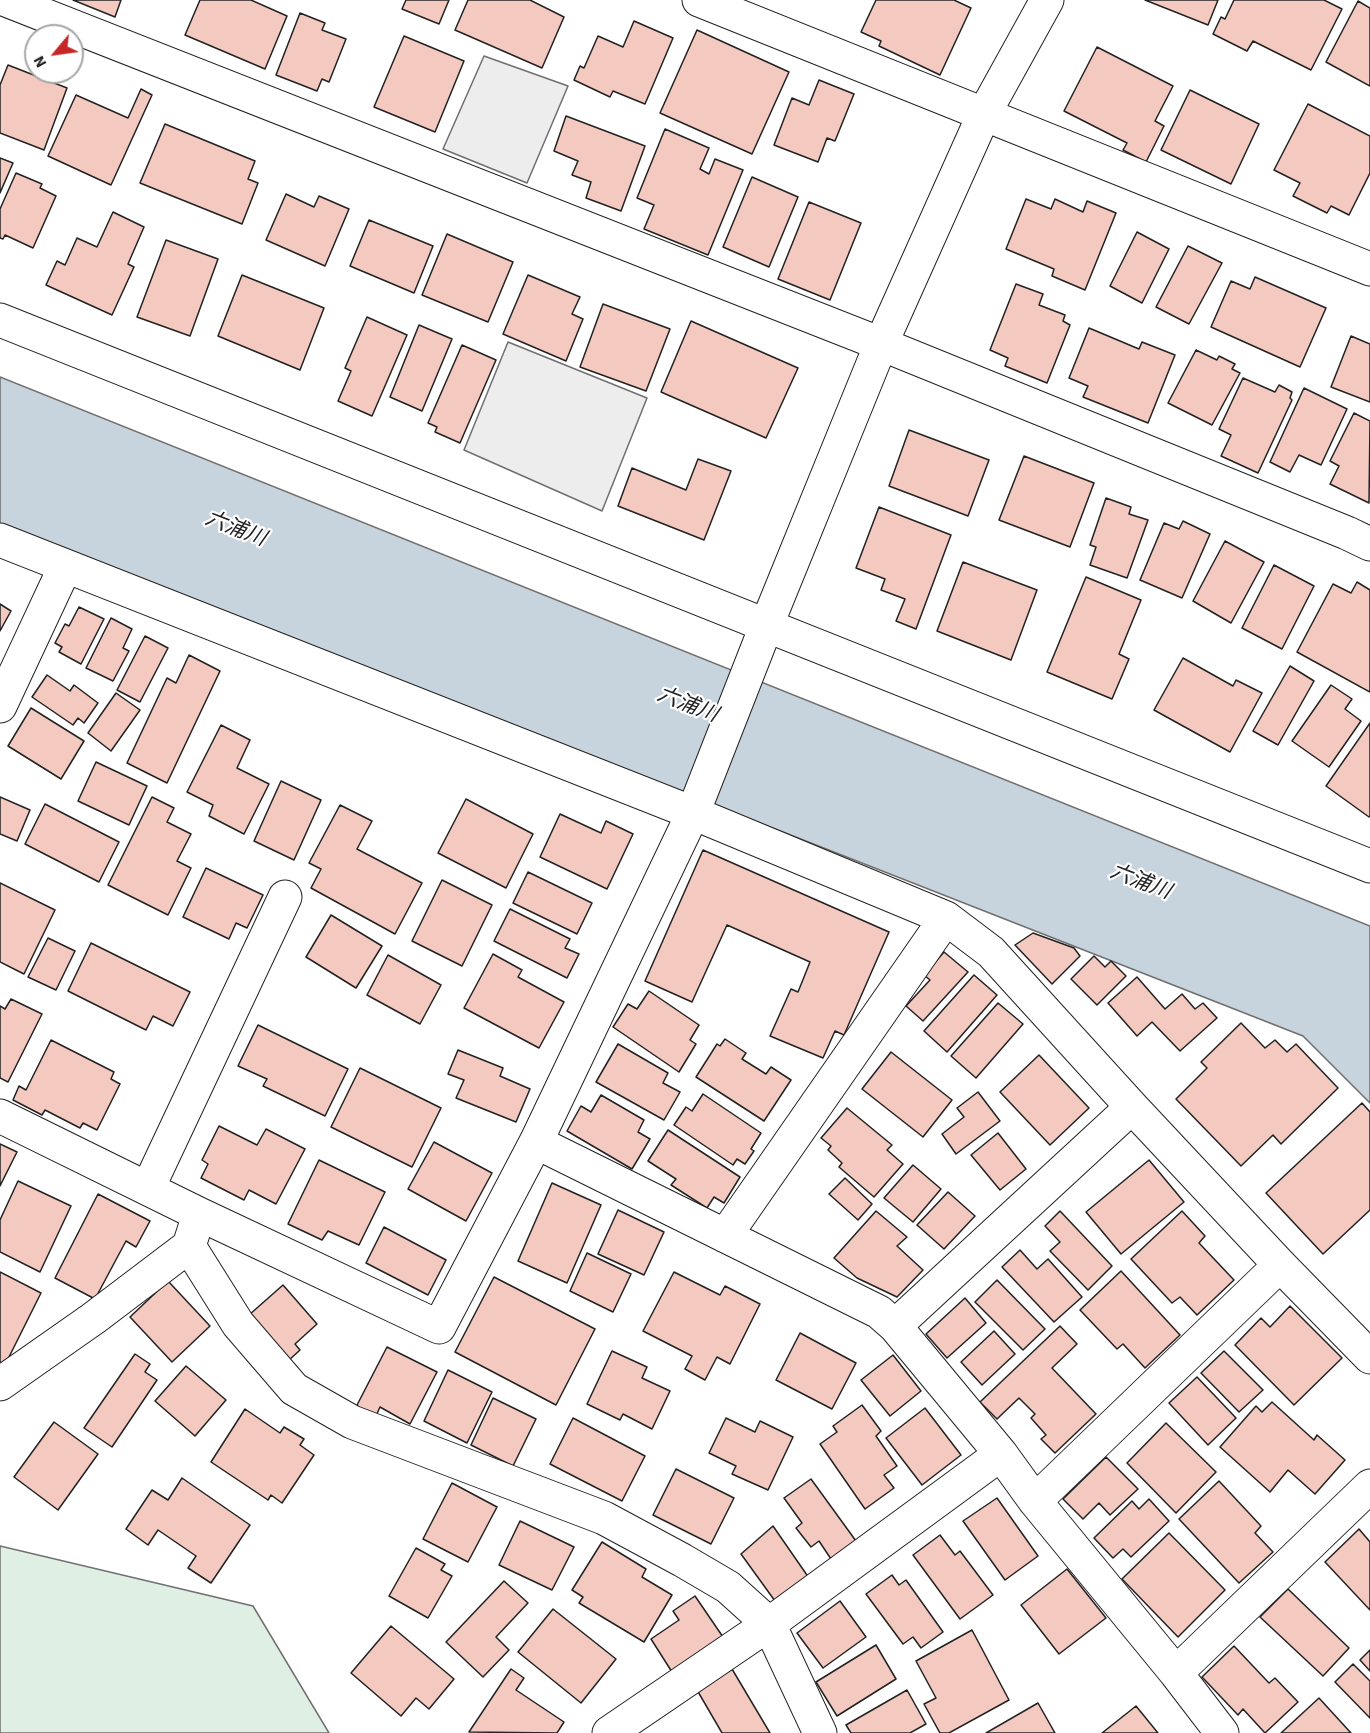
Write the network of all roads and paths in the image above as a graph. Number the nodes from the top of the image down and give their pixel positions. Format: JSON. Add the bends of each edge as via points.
{"nodes":[{"id":1,"x":4,"y":0,"type":"edge"},
{"id":2,"x":699,"y":0,"type":"edge"},
{"id":3,"x":1047,"y":0,"type":"edge"},
{"id":4,"x":0,"y":8,"type":"edge"},
{"id":5,"x":984,"y":114,"type":"junction"},
{"id":6,"x":1370,"y":269,"type":"edge"},
{"id":7,"x":0,"y":320,"type":"edge"},
{"id":8,"x":881,"y":344,"type":"junction"},
{"id":9,"x":0,"y":540,"type":"edge"},
{"id":10,"x":1370,"y":544,"type":"edge"},
{"id":11,"x":65,"y":567,"type":"junction"},
{"id":12,"x":767,"y":624,"type":"junction"},
{"id":13,"x":0,"y":706,"type":"edge"},
{"id":14,"x":697,"y":802,"type":"junction"},
{"id":15,"x":1370,"y":866,"type":"edge"},
{"id":16,"x":285,"y":897,"type":"dead end"},
{"id":17,"x":946,"y":918,"type":"junction"},
{"id":18,"x":1132,"y":1107,"type":"junction"},
{"id":19,"x":0,"y":1116,"type":"edge"},
{"id":20,"x":536,"y":1142,"type":"junction"},
{"id":21,"x":148,"y":1188,"type":"junction"},
{"id":22,"x":199,"y":1214,"type":"junction"},
{"id":23,"x":725,"y":1236,"type":"junction"},
{"id":24,"x":189,"y":1246,"type":"junction"},
{"id":25,"x":1280,"y":1265,"type":"junction"},
{"id":26,"x":896,"y":1326,"type":"junction"},
{"id":27,"x":1370,"y":1357,"type":"edge"},
{"id":28,"x":0,"y":1384,"type":"edge"},
{"id":29,"x":1001,"y":1454,"type":"junction"},
{"id":30,"x":1370,"y":1486,"type":"edge"},
{"id":31,"x":1035,"y":1501,"type":"junction"},
{"id":32,"x":769,"y":1624,"type":"junction"},
{"id":33,"x":1176,"y":1673,"type":"junction"},
{"id":34,"x":609,"y":1733,"type":"edge"},
{"id":35,"x":820,"y":1733,"type":"edge"},
{"id":36,"x":1222,"y":1733,"type":"edge"}],
"edges":[{"from":1,"to":4,"type":"street"},
{"from":1,"to":8,"type":"street"},
{"from":2,"to":5,"type":"street"},
{"from":3,"to":5,"type":"street"},
{"from":5,"to":6,"type":"street"},
{"from":5,"to":8,"type":"street"},
{"from":7,"to":12,"type":"street"},
{"from":8,"to":10,"type":"street"},
{"from":8,"to":12,"type":"street"},
{"from":9,"to":11,"type":"street"},
{"from":11,"to":13,"type":"street"},
{"from":11,"to":14,"type":"street"},
{"from":12,"to":14,"type":"street"},
{"from":12,"to":15,"type":"street"},
{"from":14,"to":17,"type":"street"},
{"from":14,"to":20,"type":"street"},
{"from":16,"to":21,"type":"street"},
{"from":17,"to":18,"type":"street","via":[[991,951]]},
{"from":17,"to":23,"type":"street"},
{"from":18,"to":25,"type":"street"},
{"from":18,"to":26,"type":"street"},
{"from":19,"to":21,"type":"street"},
{"from":20,"to":22,"type":"street","via":[[439,1327]]},
{"from":20,"to":23,"type":"street"},
{"from":21,"to":22,"type":"street"},
{"from":22,"to":24,"type":"street"},
{"from":23,"to":26,"type":"street","via":[[879,1312]]},
{"from":24,"to":28,"type":"street"},
{"from":24,"to":32,"type":"street","via":[[238,1324],[294,1389],[352,1422],[604,1518],[728,1587]]},
{"from":25,"to":27,"type":"street"},
{"from":25,"to":31,"type":"street"},
{"from":26,"to":29,"type":"street"},
{"from":29,"to":31,"type":"street"},
{"from":29,"to":32,"type":"street"},
{"from":30,"to":33,"type":"street"},
{"from":31,"to":33,"type":"street"},
{"from":32,"to":34,"type":"street"},
{"from":32,"to":35,"type":"street"},
{"from":33,"to":36,"type":"street"}]}
